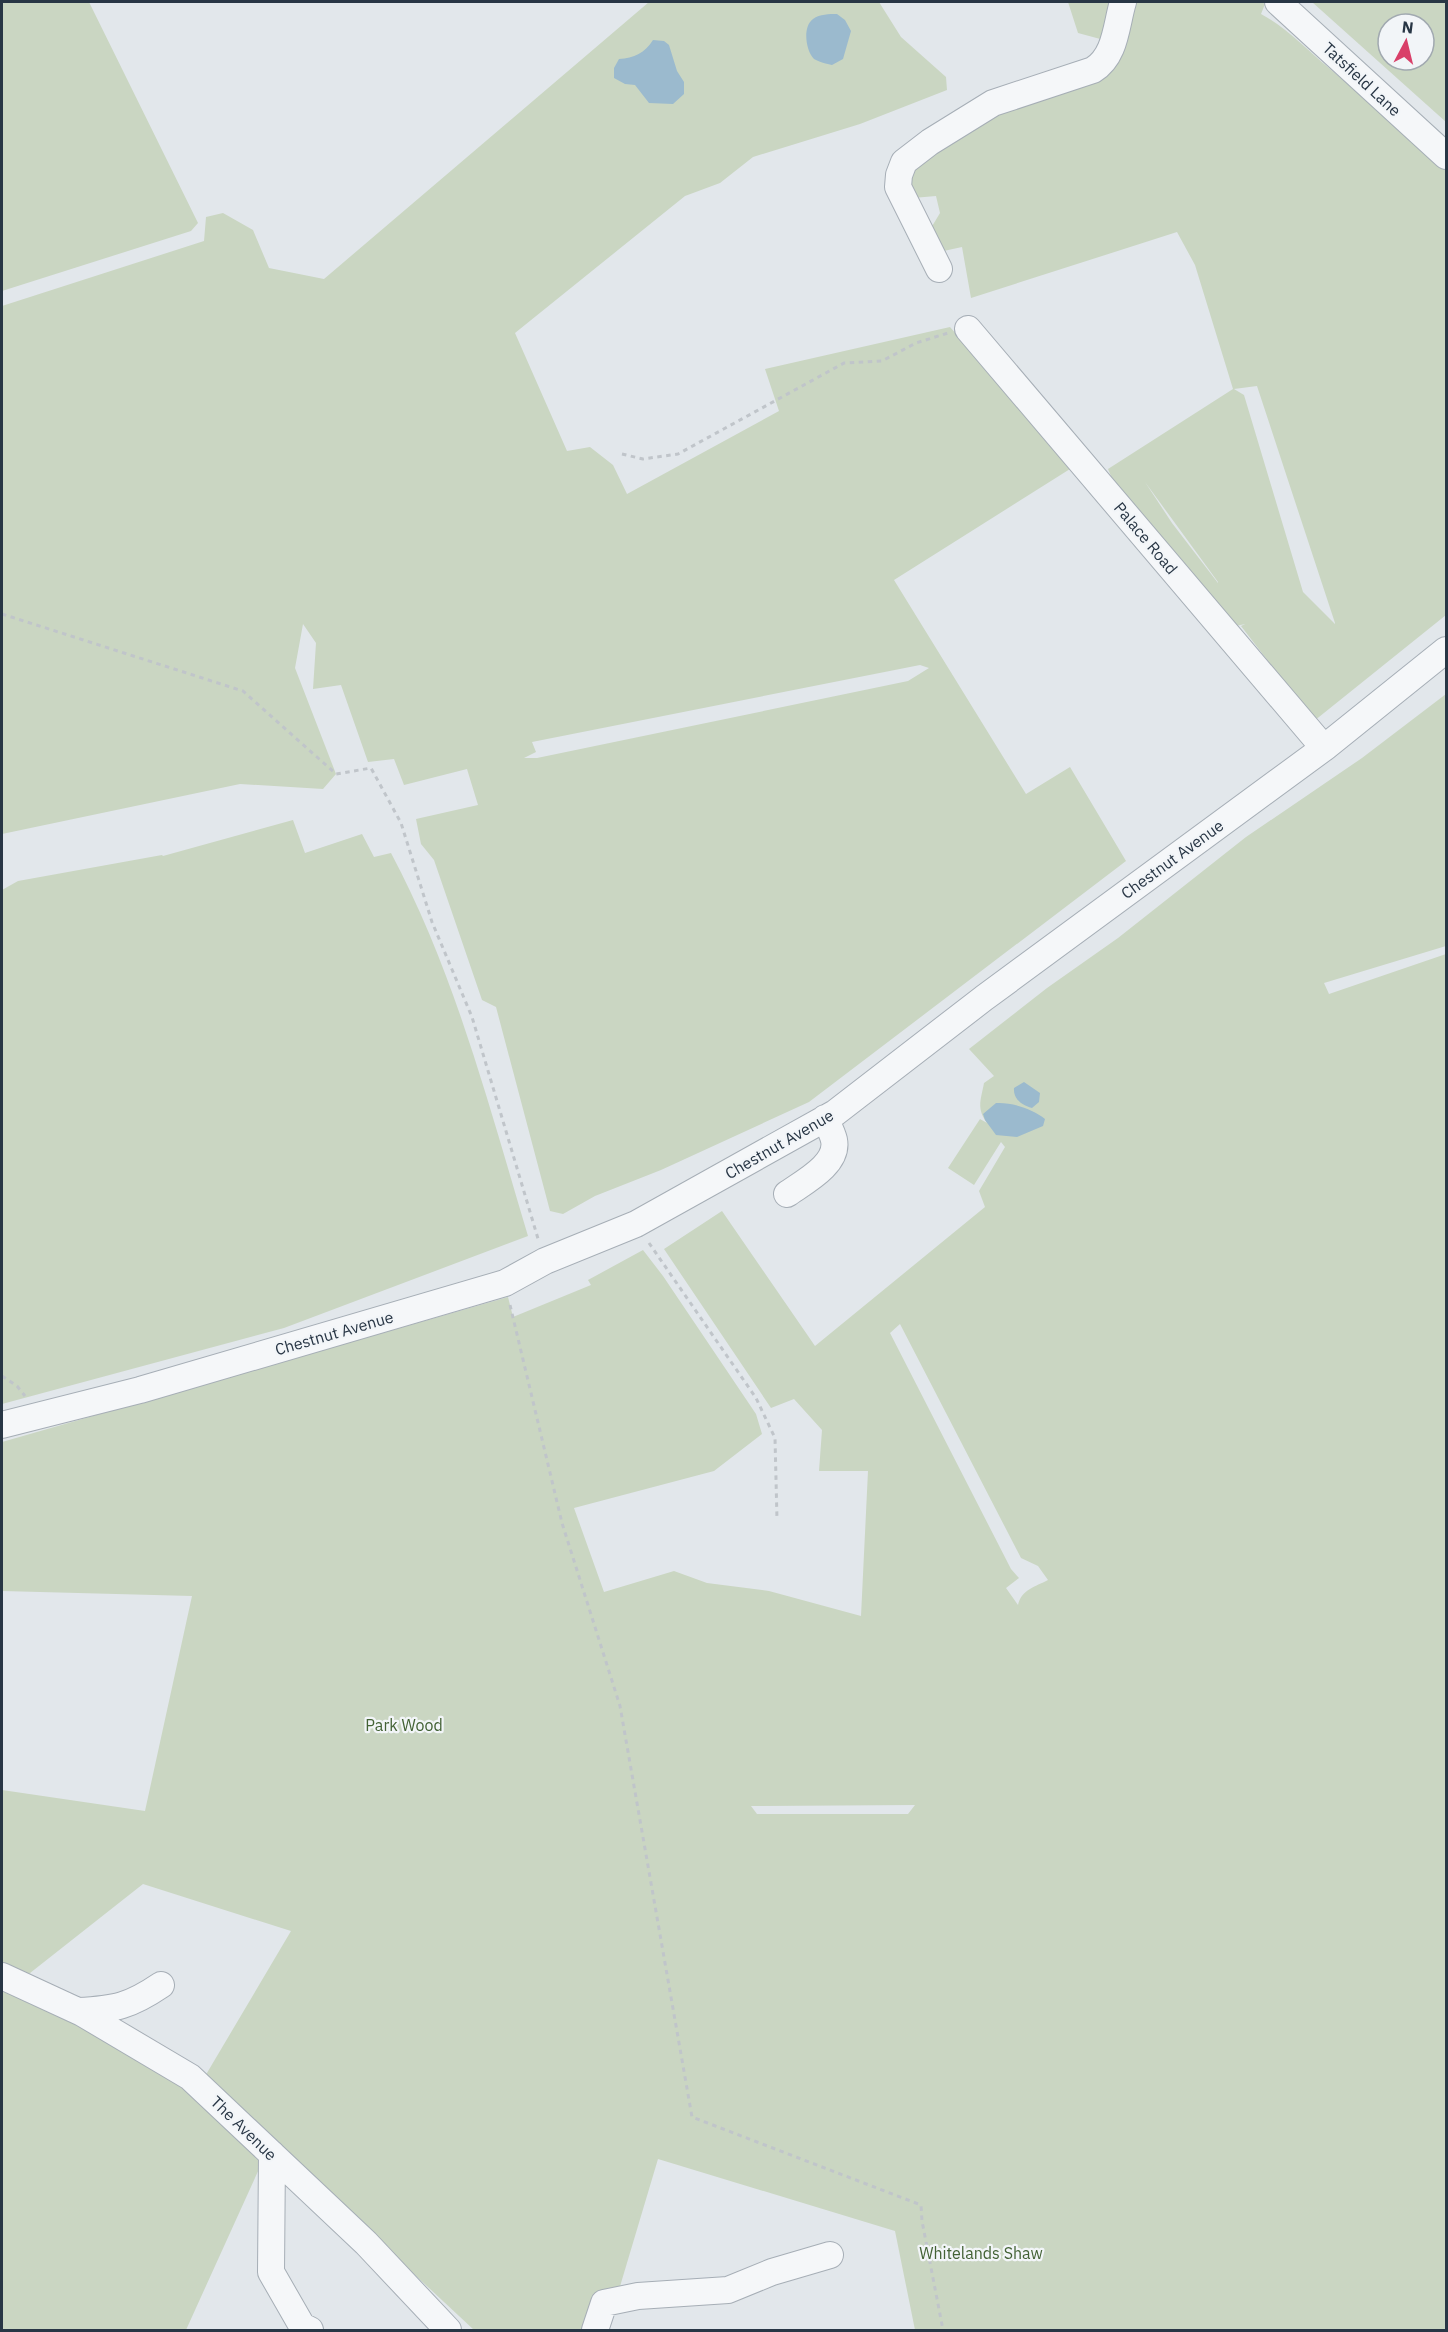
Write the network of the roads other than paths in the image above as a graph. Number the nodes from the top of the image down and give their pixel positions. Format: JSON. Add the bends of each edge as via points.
{"nodes":[{"id":1,"x":1123,"y":2,"type":"edge"},
{"id":2,"x":1278,"y":2,"type":"edge"},
{"id":3,"x":1446,"y":156,"type":"edge"},
{"id":4,"x":939,"y":269,"type":"dead end"},
{"id":5,"x":968,"y":329,"type":"road end"},
{"id":6,"x":1446,"y":650,"type":"edge"},
{"id":7,"x":1324,"y":748,"type":"junction"},
{"id":8,"x":825,"y":1118,"type":"junction"},
{"id":9,"x":787,"y":1194,"type":"dead end"},
{"id":10,"x":2,"y":1425,"type":"edge"},
{"id":11,"x":2,"y":1976,"type":"edge"},
{"id":12,"x":161,"y":1985,"type":"dead end"},
{"id":13,"x":78,"y":2011,"type":"junction"},
{"id":14,"x":272,"y":2154,"type":"junction"},
{"id":15,"x":830,"y":2255,"type":"dead end"},
{"id":16,"x":310,"y":2331,"type":"edge"},
{"id":17,"x":448,"y":2331,"type":"edge"},
{"id":18,"x":596,"y":2331,"type":"edge"}],
"edges":[{"from":1,"to":4,"type":"street","via":[[1103,64],[993,103],[904,162],[898,187]]},
{"from":2,"to":3,"type":"street","name":"Tatsfield Lane"},
{"from":5,"to":7,"type":"street","name":"Palace Road"},
{"from":6,"to":7,"type":"street","name":"Chestnut Avenue"},
{"from":7,"to":8,"type":"street","name":"Chestnut Avenue"},
{"from":8,"to":9,"type":"street","via":[[834,1140],[834,1152],[819,1171]]},
{"from":8,"to":10,"type":"street","name":"Chestnut Avenue","via":[[636,1224],[545,1261],[505,1283],[140,1390]]},
{"from":11,"to":13,"type":"street","name":"The Avenue"},
{"from":12,"to":13,"type":"street","via":[[140,1999],[111,2010]]},
{"from":13,"to":14,"type":"street","name":"The Avenue","via":[[190,2077]]},
{"from":14,"to":16,"type":"street","via":[[271,2272],[302,2326]]},
{"from":14,"to":17,"type":"street","name":"The Avenue","via":[[366,2243]]},
{"from":15,"to":18,"type":"street","via":[[728,2290],[638,2296],[604,2303]]}]}
